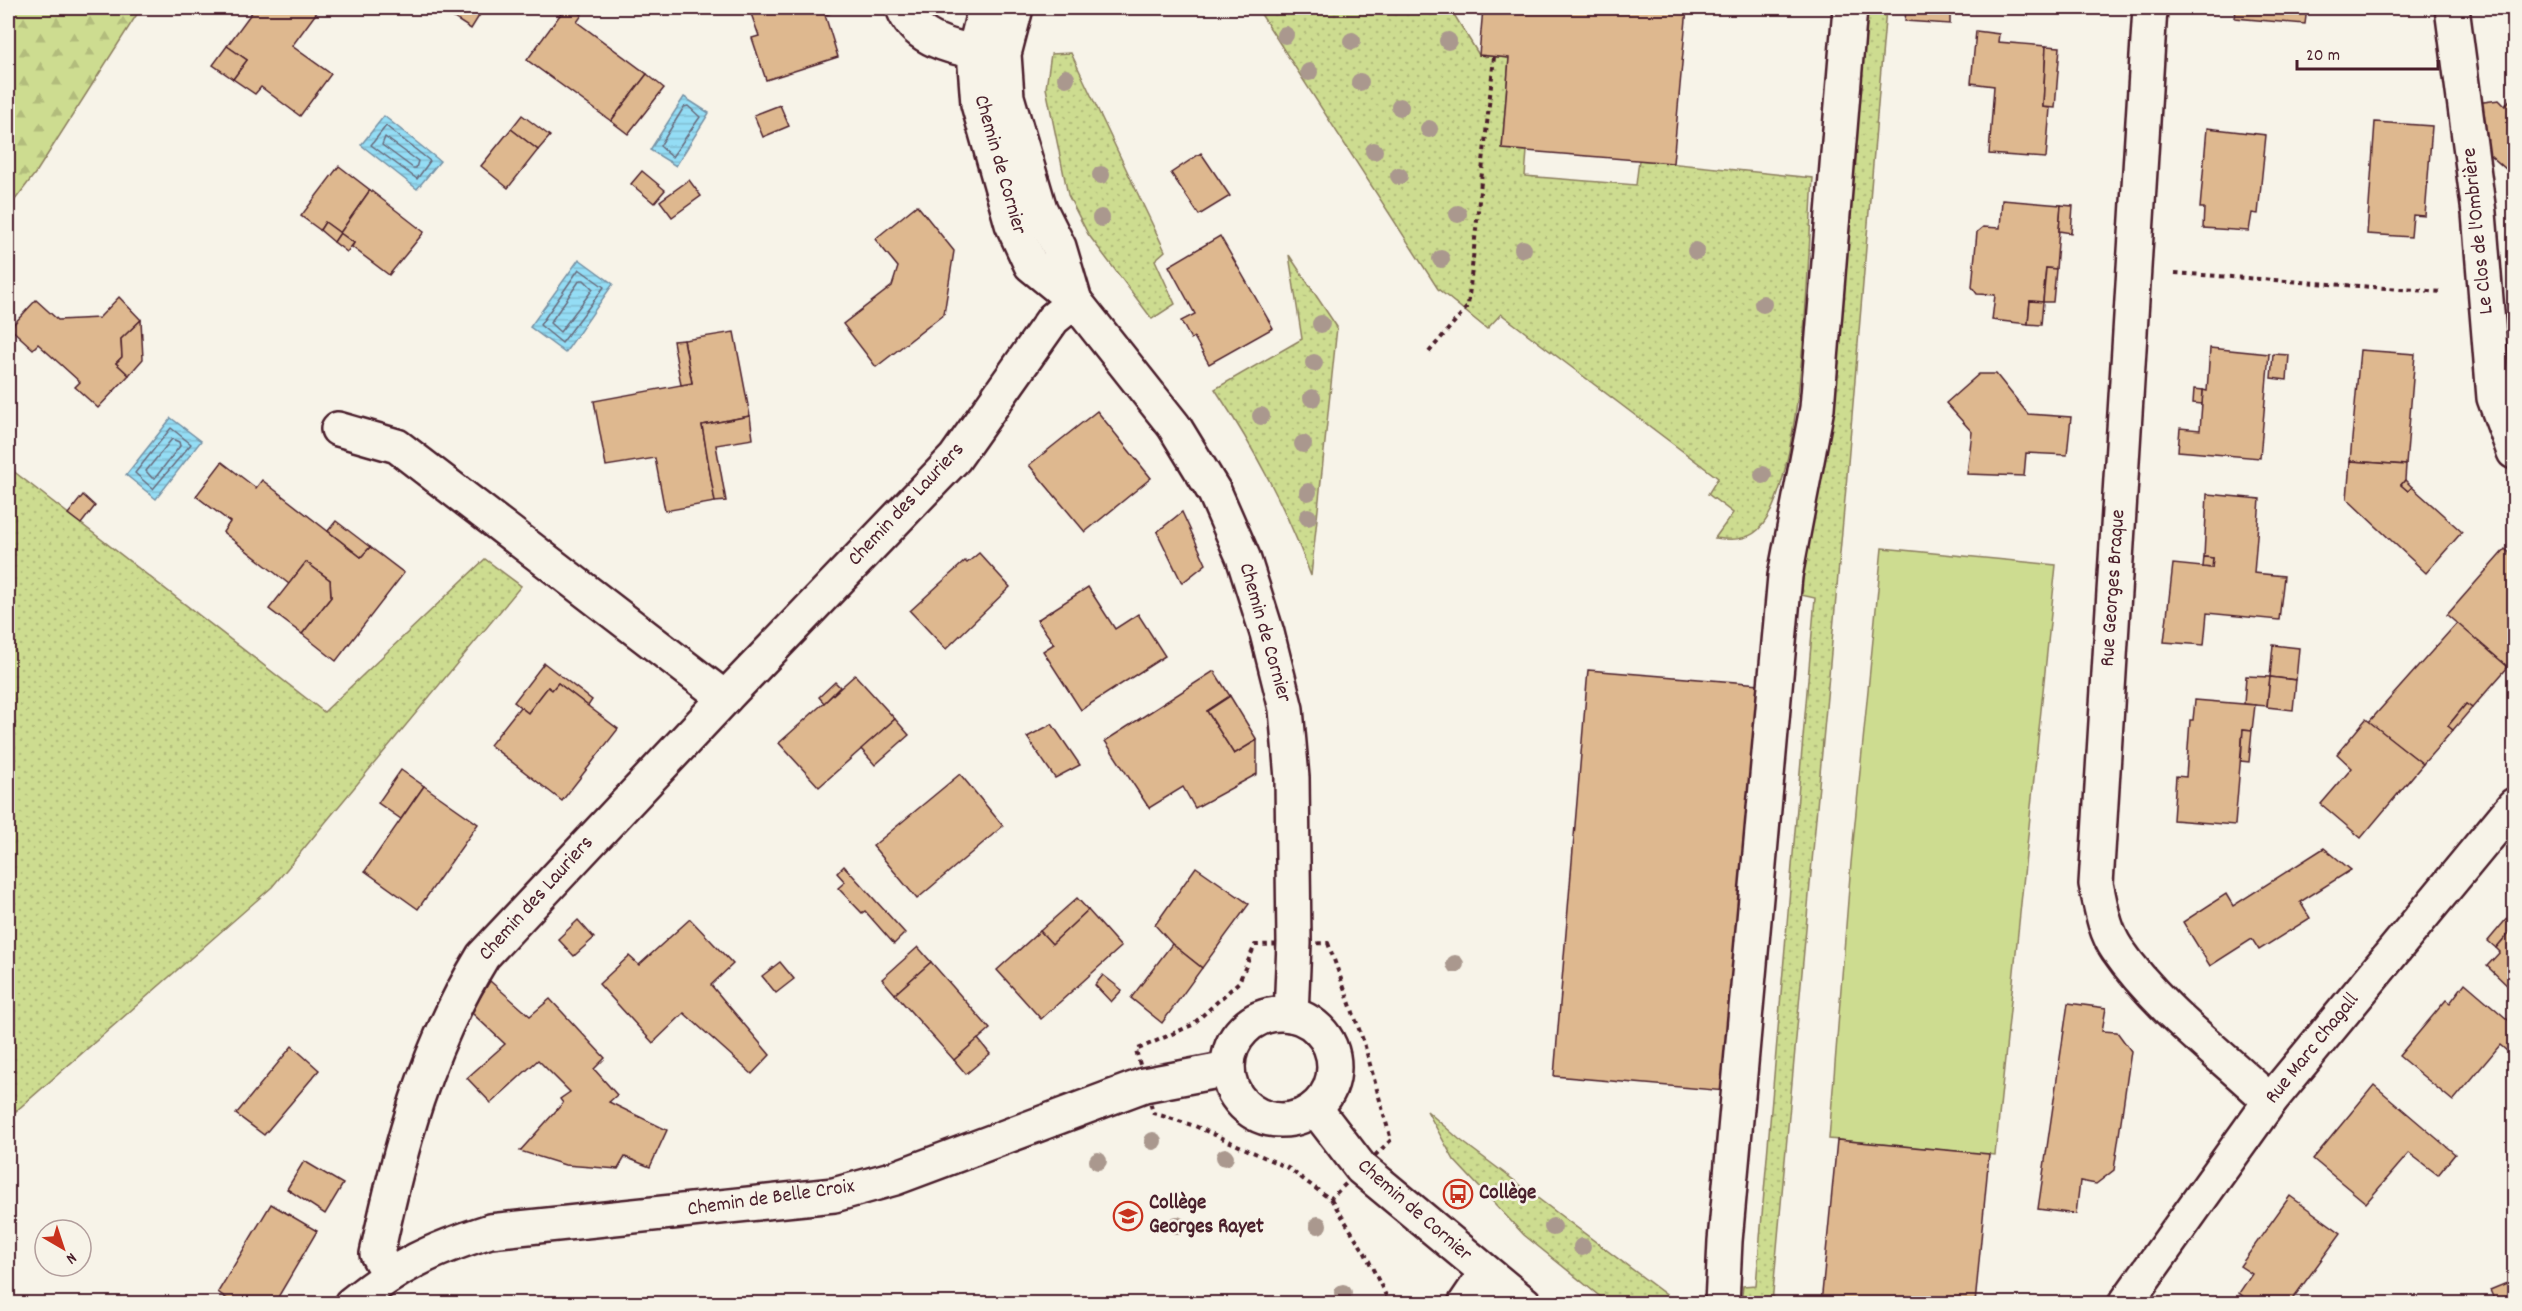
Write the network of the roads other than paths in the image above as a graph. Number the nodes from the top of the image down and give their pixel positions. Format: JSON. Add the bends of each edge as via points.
{"nodes":[{"id":1,"x":903,"y":8,"type":"edge"},
{"id":2,"x":986,"y":8,"type":"edge"},
{"id":3,"x":1016,"y":8,"type":"edge"},
{"id":4,"x":1850,"y":8,"type":"edge"},
{"id":5,"x":2150,"y":8,"type":"edge"},
{"id":6,"x":2452,"y":8,"type":"edge"},
{"id":7,"x":989,"y":53,"type":"junction"},
{"id":8,"x":1076,"y":301,"type":"junction"},
{"id":9,"x":338,"y":429,"type":"dead end"},
{"id":10,"x":2514,"y":452,"type":"edge"},
{"id":11,"x":725,"y":698,"type":"junction"},
{"id":12,"x":2514,"y":805,"type":"edge"},
{"id":13,"x":1291,"y":1015,"type":"junction"},
{"id":14,"x":1228,"y":1069,"type":"junction"},
{"id":15,"x":2270,"y":1101,"type":"junction"},
{"id":16,"x":1314,"y":1108,"type":"junction"},
{"id":17,"x":388,"y":1274,"type":"junction"},
{"id":18,"x":1486,"y":1274,"type":"junction"},
{"id":19,"x":351,"y":1304,"type":"edge"},
{"id":20,"x":1465,"y":1304,"type":"edge"},
{"id":21,"x":1525,"y":1304,"type":"edge"},
{"id":22,"x":1722,"y":1304,"type":"edge"},
{"id":23,"x":2125,"y":1304,"type":"edge"}],
"edges":[{"from":1,"to":7,"type":"street","via":[[908,21],[938,42]]},
{"from":2,"to":7,"type":"street","name":"Chemin de Cornier"},
{"from":3,"to":7,"type":"street","name":"Chemin de Cornier"},
{"from":4,"to":22,"type":"street","via":[[1817,408],[1785,576]]},
{"from":5,"to":15,"type":"street","name":"Rue Georges Braque","via":[[2096,884],[2104,920],[2116,948],[2150,990]]},
{"from":6,"to":10,"type":"street","name":"Le Clos de l'Ombrière","via":[[2479,213],[2494,398]]},
{"from":7,"to":8,"type":"street","name":"Chemin de Cornier","via":[[1007,97],[1040,209],[1059,247]]},
{"from":8,"to":11,"type":"street","name":"Chemin des Lauriers","via":[[1053,319],[955,458]]},
{"from":8,"to":13,"type":"street","name":"Chemin de Cornier","via":[[1174,426],[1215,493],[1243,557],[1267,633],[1286,709],[1292,778]]},
{"from":9,"to":11,"type":"street","via":[[398,446]]},
{"from":11,"to":17,"type":"street","name":"Chemin des Lauriers","via":[[483,956],[457,998],[420,1084],[394,1170],[377,1254]]},
{"from":12,"to":15,"type":"street","name":"Rue Marc Chagall"},
{"from":13,"to":14,"type":"street","via":[[1275,1014],[1246,1027],[1233,1046]]},
{"from":13,"to":16,"type":"street","via":[[1320,1032],[1334,1062],[1326,1095]]},
{"from":14,"to":16,"type":"street","via":[[1239,1100],[1267,1118],[1284,1120]]},
{"from":14,"to":17,"type":"street","name":"Chemin de Belle Croix","via":[[1144,1085],[895,1178],[834,1195],[490,1231],[438,1248]]},
{"from":15,"to":23,"type":"street","name":"Rue Marc Chagall"},
{"from":16,"to":18,"type":"street","name":"Chemin de Cornier","via":[[1361,1168]]},
{"from":17,"to":19,"type":"street","name":"Chemin de Belle Croix"},
{"from":18,"to":20,"type":"street"},
{"from":18,"to":21,"type":"street","name":"Chemin de Cornier"}]}
